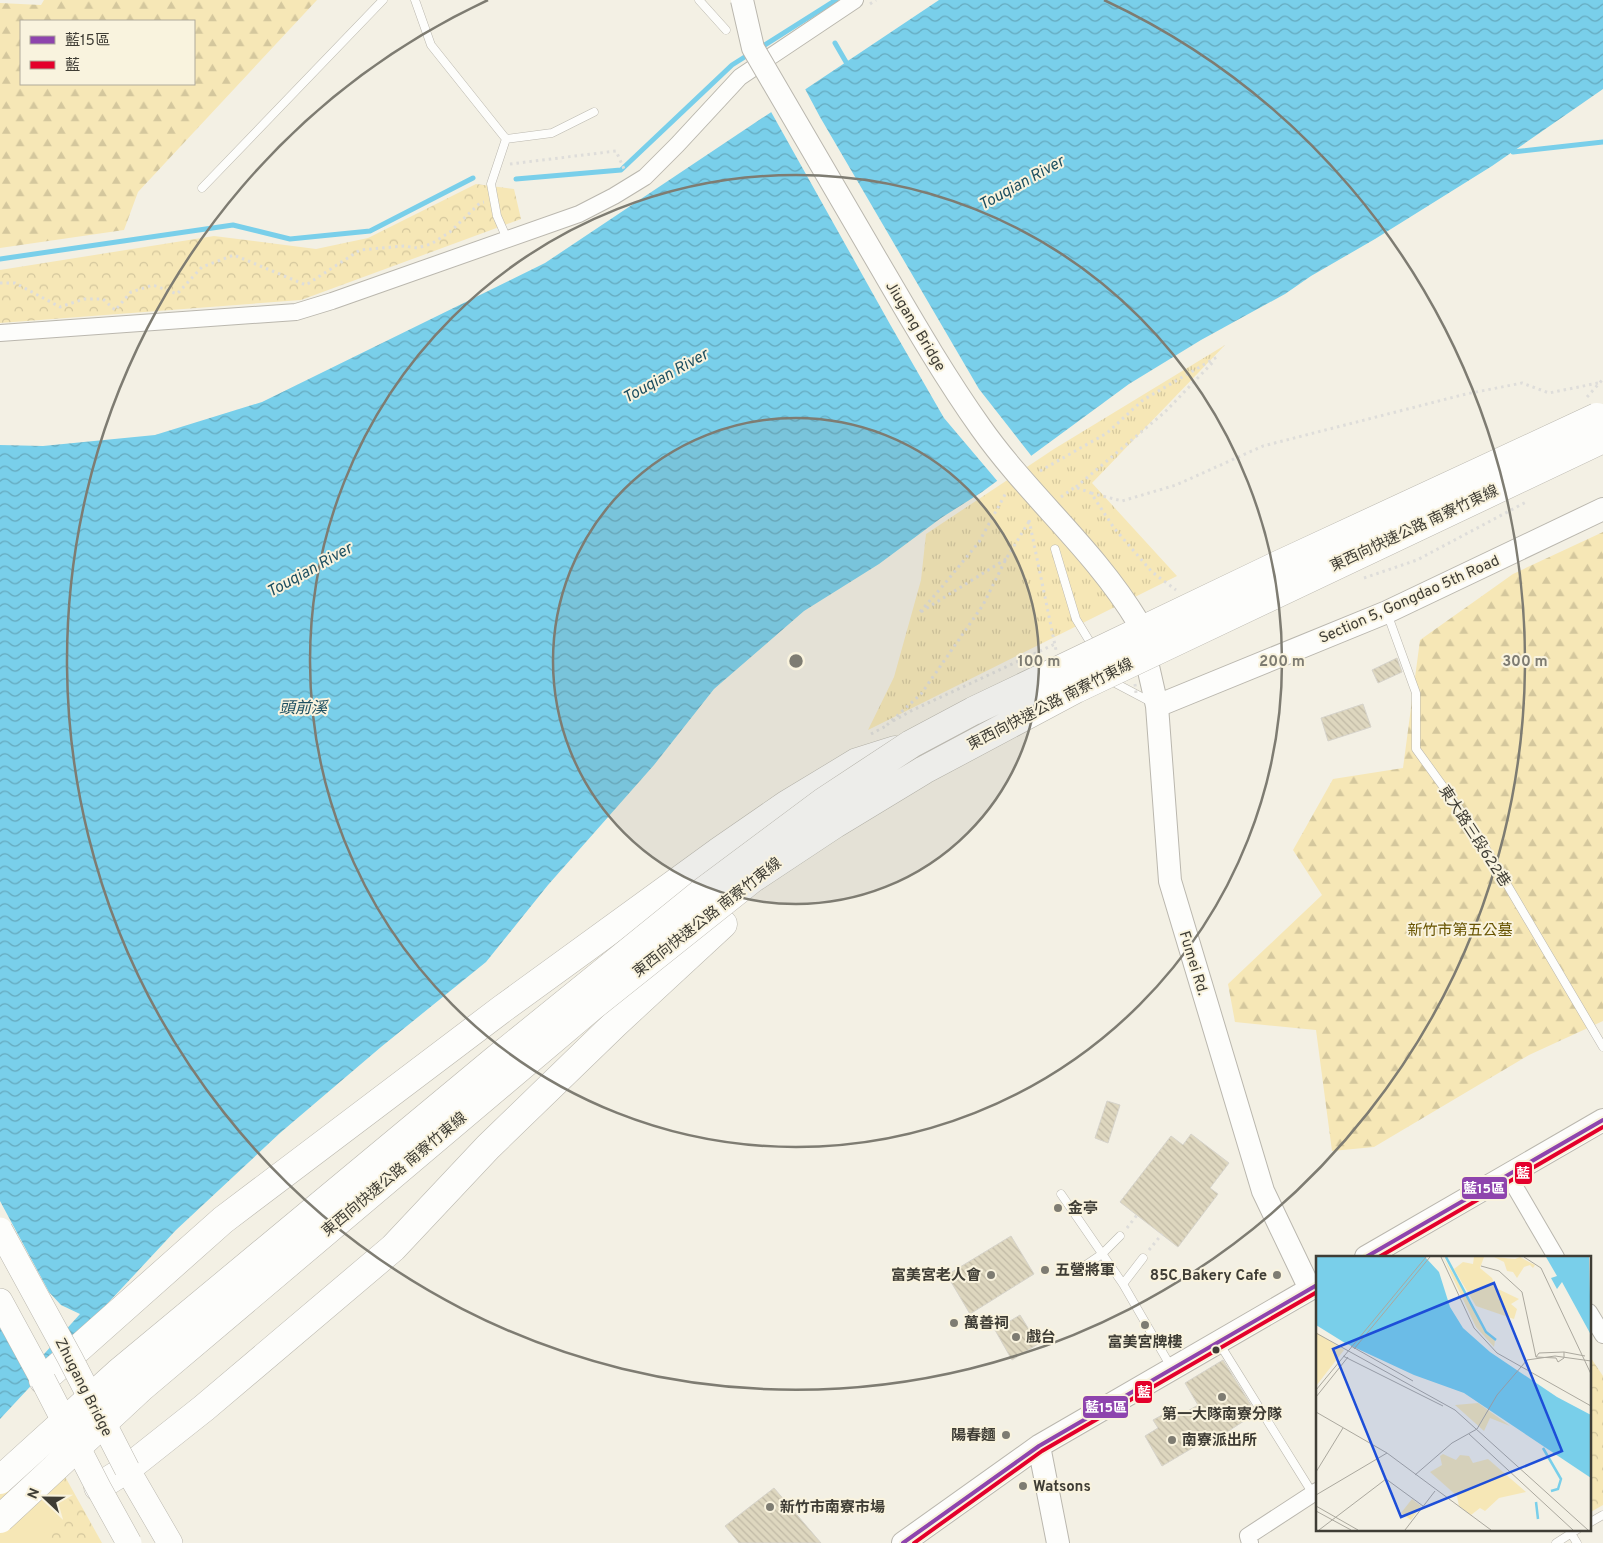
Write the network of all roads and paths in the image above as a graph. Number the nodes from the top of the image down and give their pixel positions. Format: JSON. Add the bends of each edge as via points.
{"nodes":[{"id":1,"x":383,"y":0,"type":"edge"},
{"id":2,"x":415,"y":0,"type":"edge"},
{"id":3,"x":699,"y":0,"type":"edge"},
{"id":4,"x":742,"y":0,"type":"edge"},
{"id":5,"x":876,"y":0,"type":"edge"},
{"id":6,"x":862,"y":3,"type":"edge"},
{"id":7,"x":726,"y":30,"type":"dead end"},
{"id":8,"x":594,"y":112,"type":"dead end"},
{"id":9,"x":506,"y":139,"type":"junction"},
{"id":10,"x":620,"y":162,"type":"dead end"},
{"id":11,"x":497,"y":165,"type":"junction"},
{"id":12,"x":202,"y":188,"type":"dead end"},
{"id":13,"x":493,"y":197,"type":"junction"},
{"id":14,"x":507,"y":239,"type":"junction"},
{"id":15,"x":0,"y":283,"type":"edge"},
{"id":16,"x":116,"y":318,"type":"junction"},
{"id":17,"x":0,"y":333,"type":"edge"},
{"id":18,"x":1217,"y":357,"type":"dead end"},
{"id":19,"x":1598,"y":383,"type":"dead end"},
{"id":20,"x":1601,"y":423,"type":"edge"},
{"id":21,"x":1075,"y":487,"type":"dead end"},
{"id":22,"x":1091,"y":493,"type":"dead end"},
{"id":23,"x":1603,"y":509,"type":"edge"},
{"id":24,"x":1030,"y":520,"type":"dead end"},
{"id":25,"x":1055,"y":549,"type":"dead end"},
{"id":26,"x":1387,"y":612,"type":"junction"},
{"id":27,"x":1138,"y":622,"type":"joint"},
{"id":28,"x":1055,"y":644,"type":"dead end"},
{"id":29,"x":1100,"y":659,"type":"dead end"},
{"id":30,"x":1105,"y":667,"type":"dead end"},
{"id":31,"x":1157,"y":706,"type":"junction"},
{"id":32,"x":887,"y":725,"type":"junction"},
{"id":33,"x":864,"y":738,"type":"dead end"},
{"id":34,"x":911,"y":744,"type":"junction"},
{"id":35,"x":924,"y":770,"type":"junction"},
{"id":36,"x":1603,"y":1047,"type":"edge"},
{"id":37,"x":1603,"y":1120,"type":"edge"},
{"id":38,"x":1508,"y":1175,"type":"junction"},
{"id":39,"x":1061,"y":1194,"type":"dead end"},
{"id":40,"x":1137,"y":1215,"type":"dead end"},
{"id":41,"x":0,"y":1230,"type":"edge"},
{"id":42,"x":1162,"y":1234,"type":"dead end"},
{"id":43,"x":1120,"y":1236,"type":"joint"},
{"id":44,"x":1102,"y":1254,"type":"junction"},
{"id":45,"x":1368,"y":1256,"type":"edge"},
{"id":46,"x":1555,"y":1256,"type":"edge"},
{"id":47,"x":1143,"y":1258,"type":"joint"},
{"id":48,"x":1074,"y":1273,"type":"dead end"},
{"id":49,"x":1123,"y":1284,"type":"junction"},
{"id":50,"x":1313,"y":1287,"type":"edge"},
{"id":51,"x":0,"y":1301,"type":"edge"},
{"id":52,"x":1594,"y":1318,"type":"edge"},
{"id":53,"x":1603,"y":1335,"type":"edge"},
{"id":54,"x":1218,"y":1342,"type":"junction"},
{"id":55,"x":70,"y":1358,"type":"junction"},
{"id":56,"x":1171,"y":1369,"type":"junction"},
{"id":57,"x":43,"y":1380,"type":"junction"},
{"id":58,"x":1039,"y":1446,"type":"junction"},
{"id":59,"x":126,"y":1469,"type":"junction"},
{"id":60,"x":0,"y":1480,"type":"edge"},
{"id":61,"x":98,"y":1487,"type":"junction"},
{"id":62,"x":1315,"y":1493,"type":"edge"},
{"id":63,"x":1603,"y":1514,"type":"edge"},
{"id":64,"x":0,"y":1519,"type":"edge"},
{"id":65,"x":1590,"y":1522,"type":"edge"},
{"id":66,"x":1573,"y":1531,"type":"edge"},
{"id":67,"x":129,"y":1543,"type":"edge"},
{"id":68,"x":170,"y":1543,"type":"edge"},
{"id":69,"x":903,"y":1543,"type":"edge"},
{"id":70,"x":1058,"y":1543,"type":"edge"},
{"id":71,"x":1250,"y":1543,"type":"edge"},
{"id":72,"x":1556,"y":1543,"type":"edge"},
{"id":73,"x":1577,"y":1543,"type":"edge"}],
"edges":[{"from":1,"to":12,"type":"lane"},
{"from":2,"to":9,"type":"lane","via":[[431,44]]},
{"from":3,"to":7,"type":"lane"},
{"from":4,"to":27,"type":"main road","name":"Jiugang Bridge","bridge":true,"via":[[753,48],[926,347],[981,429],[1028,487],[1090,554]]},
{"from":5,"to":6,"type":"path"},
{"from":6,"to":14,"type":"street","via":[[740,77],[645,177],[579,214]]},
{"from":8,"to":9,"type":"lane","via":[[552,134]]},
{"from":9,"to":11,"type":"lane"},
{"from":10,"to":11,"type":"path","via":[[616,151]]},
{"from":11,"to":13,"type":"lane","via":[[491,184]]},
{"from":13,"to":14,"type":"lane"},
{"from":13,"to":16,"type":"path","via":[[480,203],[450,232],[431,244],[417,248],[360,250],[306,285],[234,255],[202,267],[177,294],[153,285],[131,292]]},
{"from":14,"to":16,"type":"street","via":[[296,312]]},
{"from":15,"to":16,"type":"path","via":[[15,283],[60,307],[84,299],[103,298]]},
{"from":16,"to":17,"type":"street"},
{"from":18,"to":21,"type":"path","via":[[1165,412]]},
{"from":19,"to":22,"type":"path","via":[[1549,393],[1522,383],[1466,394],[1263,446],[1176,485],[1122,501]]},
{"from":20,"to":34,"type":"highway","name":"東西向快速公路 南寮竹東線","bridge":true,"via":[[1278,565],[982,706]]},
{"from":20,"to":35,"type":"highway","name":"東西向快速公路 南寮竹東線","bridge":true,"via":[[1278,592],[1076,689]]},
{"from":23,"to":26,"type":"main road","name":"Section 5, Gongdao 5th Road"},
{"from":24,"to":32,"type":"path","via":[[978,613],[921,694]]},
{"from":25,"to":29,"type":"lane","via":[[1076,619]]},
{"from":26,"to":31,"type":"main road","name":"Section 5, Gongdao 5th Road"},
{"from":26,"to":36,"type":"lane","name":"東大路三段622巷","via":[[1416,693],[1416,749],[1476,832]]},
{"from":27,"to":31,"type":"main road","name":"Fumei Rd."},
{"from":28,"to":32,"type":"path"},
{"from":30,"to":31,"type":"lane","via":[[1115,683]]},
{"from":31,"to":50,"type":"main road","name":"Fumei Rd.","via":[[1170,881],[1263,1191]]},
{"from":32,"to":33,"type":"path"},
{"from":34,"to":55,"type":"highway","bridge":true,"via":[[857,762],[786,806],[534,986],[223,1220]]},
{"from":34,"to":60,"type":"highway","name":"東西向快速公路 南寮竹東線","bridge":true,"via":[[823,802],[705,890],[540,1023],[118,1373]]},
{"from":35,"to":59,"type":"highway","bridge":true,"via":[[810,853],[723,924],[488,1147],[394,1248],[204,1408]]},
{"from":35,"to":64,"type":"highway","name":"東西向快速公路 南寮竹東線","bridge":true,"via":[[752,879],[594,1005],[142,1388]]},
{"from":37,"to":38,"type":"main road"},
{"from":38,"to":45,"type":"main road"},
{"from":38,"to":46,"type":"street"},
{"from":39,"to":44,"type":"lane"},
{"from":40,"to":43,"type":"path"},
{"from":41,"to":55,"type":"main road","name":"Zhugang Bridge","bridge":true},
{"from":42,"to":47,"type":"path"},
{"from":43,"to":44,"type":"lane"},
{"from":44,"to":48,"type":"lane"},
{"from":44,"to":49,"type":"lane"},
{"from":47,"to":49,"type":"lane"},
{"from":49,"to":56,"type":"lane"},
{"from":50,"to":54,"type":"main road"},
{"from":51,"to":57,"type":"main road"},
{"from":52,"to":53,"type":"street"},
{"from":54,"to":56,"type":"main road"},
{"from":54,"to":62,"type":"lane"},
{"from":55,"to":57,"type":"highway"},
{"from":55,"to":59,"type":"main road","name":"Zhugang Bridge","bridge":true},
{"from":56,"to":58,"type":"main road"},
{"from":57,"to":61,"type":"main road","bridge":true},
{"from":58,"to":69,"type":"main road"},
{"from":58,"to":70,"type":"main road"},
{"from":59,"to":61,"type":"highway"},
{"from":59,"to":68,"type":"main road","name":"Zhugang Bridge"},
{"from":61,"to":67,"type":"main road","bridge":true},
{"from":62,"to":71,"type":"street","via":[[1248,1536]]},
{"from":63,"to":65,"type":"lane"},
{"from":66,"to":72,"type":"lane"},
{"from":66,"to":73,"type":"lane"}]}
